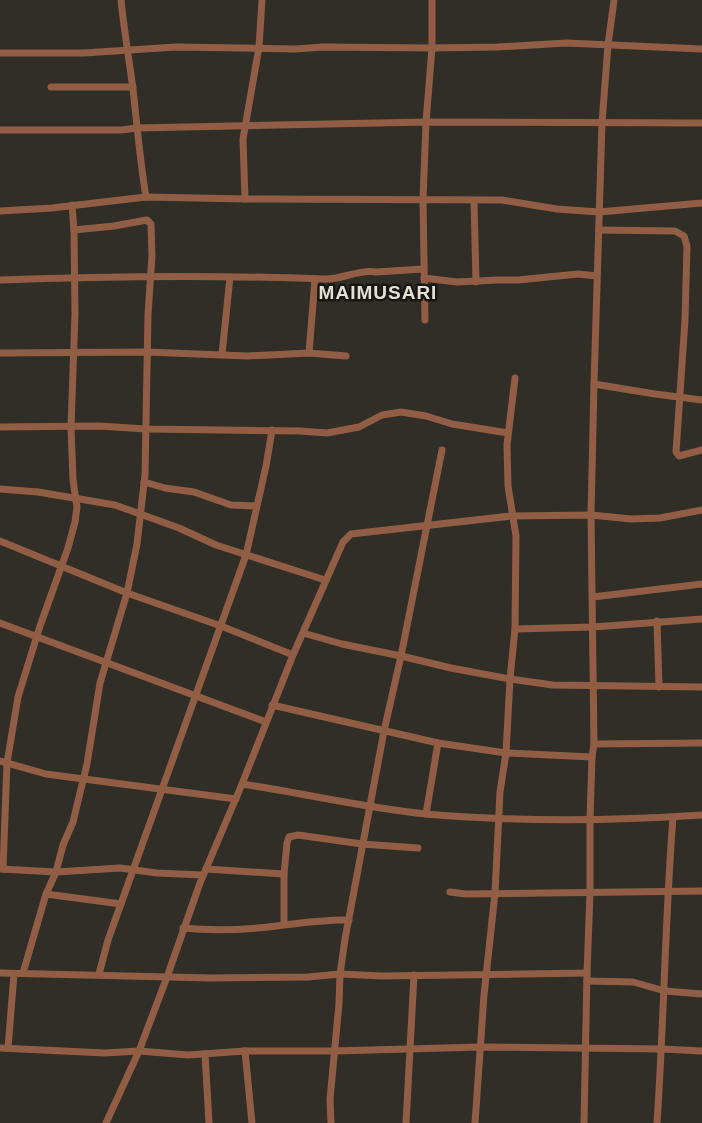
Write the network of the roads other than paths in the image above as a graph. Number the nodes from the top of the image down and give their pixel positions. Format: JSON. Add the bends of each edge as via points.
{"nodes":[{"id":1,"x":121,"y":0,"type":"edge"},
{"id":2,"x":262,"y":0,"type":"edge"},
{"id":3,"x":432,"y":0,"type":"edge"},
{"id":4,"x":614,"y":0,"type":"edge"},
{"id":5,"x":608,"y":45,"type":"junction"},
{"id":6,"x":259,"y":47,"type":"junction"},
{"id":7,"x":432,"y":48,"type":"junction"},
{"id":8,"x":702,"y":49,"type":"edge"},
{"id":9,"x":126,"y":52,"type":"junction"},
{"id":10,"x":0,"y":53,"type":"edge"},
{"id":11,"x":51,"y":87,"type":"dead end"},
{"id":12,"x":133,"y":87,"type":"junction"},
{"id":13,"x":426,"y":122,"type":"junction"},
{"id":14,"x":602,"y":123,"type":"junction"},
{"id":15,"x":702,"y":123,"type":"edge"},
{"id":16,"x":246,"y":125,"type":"junction"},
{"id":17,"x":137,"y":128,"type":"junction"},
{"id":18,"x":0,"y":130,"type":"edge"},
{"id":19,"x":146,"y":197,"type":"junction"},
{"id":20,"x":245,"y":199,"type":"junction"},
{"id":21,"x":423,"y":200,"type":"junction"},
{"id":22,"x":474,"y":201,"type":"junction"},
{"id":23,"x":702,"y":203,"type":"edge"},
{"id":24,"x":72,"y":205,"type":"junction"},
{"id":25,"x":0,"y":211,"type":"edge"},
{"id":26,"x":599,"y":212,"type":"junction"},
{"id":27,"x":74,"y":230,"type":"junction"},
{"id":28,"x":599,"y":230,"type":"junction"},
{"id":29,"x":423,"y":269,"type":"junction"},
{"id":30,"x":152,"y":276,"type":"junction"},
{"id":31,"x":597,"y":276,"type":"junction"},
{"id":32,"x":230,"y":277,"type":"junction"},
{"id":33,"x":424,"y":278,"type":"junction"},
{"id":34,"x":75,"y":279,"type":"junction"},
{"id":35,"x":315,"y":279,"type":"junction"},
{"id":36,"x":0,"y":280,"type":"edge"},
{"id":37,"x":476,"y":282,"type":"junction"},
{"id":38,"x":424,"y":320,"type":"dead end"},
{"id":39,"x":74,"y":352,"type":"junction"},
{"id":40,"x":146,"y":352,"type":"junction"},
{"id":41,"x":0,"y":353,"type":"edge"},
{"id":42,"x":309,"y":353,"type":"junction"},
{"id":43,"x":222,"y":354,"type":"junction"},
{"id":44,"x":346,"y":356,"type":"dead end"},
{"id":45,"x":515,"y":378,"type":"dead end"},
{"id":46,"x":594,"y":384,"type":"junction"},
{"id":47,"x":679,"y":398,"type":"junction"},
{"id":48,"x":702,"y":400,"type":"edge"},
{"id":49,"x":71,"y":427,"type":"junction"},
{"id":50,"x":0,"y":428,"type":"edge"},
{"id":51,"x":146,"y":429,"type":"junction"},
{"id":52,"x":272,"y":430,"type":"junction"},
{"id":53,"x":508,"y":433,"type":"junction"},
{"id":54,"x":442,"y":450,"type":"dead end"},
{"id":55,"x":702,"y":450,"type":"edge"},
{"id":56,"x":144,"y":482,"type":"junction"},
{"id":57,"x":0,"y":489,"type":"edge"},
{"id":58,"x":76,"y":498,"type":"junction"},
{"id":59,"x":256,"y":506,"type":"junction"},
{"id":60,"x":702,"y":510,"type":"edge"},
{"id":61,"x":141,"y":515,"type":"junction"},
{"id":62,"x":591,"y":515,"type":"junction"},
{"id":63,"x":512,"y":516,"type":"junction"},
{"id":64,"x":427,"y":524,"type":"junction"},
{"id":65,"x":0,"y":541,"type":"edge"},
{"id":66,"x":246,"y":555,"type":"junction"},
{"id":67,"x":61,"y":566,"type":"junction"},
{"id":68,"x":325,"y":580,"type":"junction"},
{"id":69,"x":702,"y":584,"type":"edge"},
{"id":70,"x":127,"y":593,"type":"junction"},
{"id":71,"x":593,"y":597,"type":"junction"},
{"id":72,"x":702,"y":619,"type":"edge"},
{"id":73,"x":657,"y":621,"type":"junction"},
{"id":74,"x":0,"y":623,"type":"edge"},
{"id":75,"x":221,"y":626,"type":"junction"},
{"id":76,"x":593,"y":627,"type":"junction"},
{"id":77,"x":515,"y":629,"type":"junction"},
{"id":78,"x":303,"y":633,"type":"junction"},
{"id":79,"x":37,"y":636,"type":"junction"},
{"id":80,"x":293,"y":655,"type":"junction"},
{"id":81,"x":401,"y":656,"type":"junction"},
{"id":82,"x":106,"y":663,"type":"junction"},
{"id":83,"x":510,"y":679,"type":"junction"},
{"id":84,"x":594,"y":686,"type":"junction"},
{"id":85,"x":702,"y":687,"type":"edge"},
{"id":86,"x":658,"y":688,"type":"junction"},
{"id":87,"x":195,"y":696,"type":"junction"},
{"id":88,"x":272,"y":705,"type":"junction"},
{"id":89,"x":266,"y":722,"type":"junction"},
{"id":90,"x":384,"y":731,"type":"junction"},
{"id":91,"x":438,"y":743,"type":"junction"},
{"id":92,"x":702,"y":743,"type":"edge"},
{"id":93,"x":594,"y":744,"type":"junction"},
{"id":94,"x":506,"y":753,"type":"junction"},
{"id":95,"x":592,"y":757,"type":"junction"},
{"id":96,"x":3,"y":762,"type":"edge"},
{"id":97,"x":84,"y":779,"type":"junction"},
{"id":98,"x":242,"y":784,"type":"junction"},
{"id":99,"x":162,"y":790,"type":"junction"},
{"id":100,"x":236,"y":799,"type":"junction"},
{"id":101,"x":369,"y":806,"type":"junction"},
{"id":102,"x":426,"y":814,"type":"junction"},
{"id":103,"x":702,"y":815,"type":"edge"},
{"id":104,"x":673,"y":817,"type":"junction"},
{"id":105,"x":499,"y":818,"type":"junction"},
{"id":106,"x":590,"y":819,"type":"junction"},
{"id":107,"x":362,"y":844,"type":"junction"},
{"id":108,"x":418,"y":848,"type":"dead end"},
{"id":109,"x":1,"y":869,"type":"edge"},
{"id":110,"x":134,"y":870,"type":"junction"},
{"id":111,"x":56,"y":872,"type":"junction"},
{"id":112,"x":205,"y":872,"type":"junction"},
{"id":113,"x":284,"y":874,"type":"junction"},
{"id":114,"x":667,"y":891,"type":"junction"},
{"id":115,"x":702,"y":891,"type":"edge"},
{"id":116,"x":450,"y":892,"type":"dead end"},
{"id":117,"x":495,"y":893,"type":"junction"},
{"id":118,"x":590,"y":893,"type":"junction"},
{"id":119,"x":46,"y":894,"type":"junction"},
{"id":120,"x":121,"y":904,"type":"junction"},
{"id":121,"x":349,"y":920,"type":"junction"},
{"id":122,"x":284,"y":924,"type":"junction"},
{"id":123,"x":183,"y":928,"type":"junction"},
{"id":124,"x":0,"y":973,"type":"edge"},
{"id":125,"x":23,"y":973,"type":"junction"},
{"id":126,"x":14,"y":974,"type":"junction"},
{"id":127,"x":98,"y":974,"type":"junction"},
{"id":128,"x":340,"y":974,"type":"junction"},
{"id":129,"x":487,"y":974,"type":"junction"},
{"id":130,"x":414,"y":975,"type":"junction"},
{"id":131,"x":167,"y":977,"type":"junction"},
{"id":132,"x":587,"y":977,"type":"junction"},
{"id":133,"x":665,"y":991,"type":"junction"},
{"id":134,"x":702,"y":994,"type":"edge"},
{"id":135,"x":481,"y":1046,"type":"junction"},
{"id":136,"x":586,"y":1047,"type":"junction"},
{"id":137,"x":0,"y":1048,"type":"edge"},
{"id":138,"x":8,"y":1048,"type":"junction"},
{"id":139,"x":409,"y":1049,"type":"junction"},
{"id":140,"x":662,"y":1049,"type":"junction"},
{"id":141,"x":139,"y":1051,"type":"junction"},
{"id":142,"x":245,"y":1051,"type":"junction"},
{"id":143,"x":334,"y":1051,"type":"junction"},
{"id":144,"x":702,"y":1051,"type":"edge"},
{"id":145,"x":206,"y":1054,"type":"junction"},
{"id":146,"x":106,"y":1123,"type":"edge"},
{"id":147,"x":210,"y":1123,"type":"edge"},
{"id":148,"x":252,"y":1123,"type":"edge"},
{"id":149,"x":331,"y":1123,"type":"edge"},
{"id":150,"x":406,"y":1123,"type":"edge"},
{"id":151,"x":475,"y":1123,"type":"edge"},
{"id":152,"x":584,"y":1123,"type":"edge"},
{"id":153,"x":657,"y":1123,"type":"edge"}],
"edges":[{"from":1,"to":9,"type":"street"},
{"from":2,"to":6,"type":"street"},
{"from":3,"to":7,"type":"street"},
{"from":4,"to":5,"type":"street"},
{"from":5,"to":7,"type":"street","via":[[566,43]]},
{"from":5,"to":8,"type":"street"},
{"from":5,"to":14,"type":"street"},
{"from":6,"to":7,"type":"street"},
{"from":6,"to":9,"type":"street","via":[[176,47]]},
{"from":6,"to":16,"type":"street"},
{"from":7,"to":13,"type":"street"},
{"from":9,"to":10,"type":"street"},
{"from":9,"to":12,"type":"street"},
{"from":11,"to":12,"type":"street"},
{"from":12,"to":17,"type":"street"},
{"from":13,"to":14,"type":"street"},
{"from":13,"to":16,"type":"street"},
{"from":13,"to":21,"type":"street"},
{"from":14,"to":15,"type":"street"},
{"from":14,"to":26,"type":"street"},
{"from":16,"to":17,"type":"street"},
{"from":16,"to":20,"type":"street"},
{"from":17,"to":18,"type":"street"},
{"from":17,"to":19,"type":"street"},
{"from":19,"to":20,"type":"street"},
{"from":19,"to":24,"type":"street"},
{"from":20,"to":21,"type":"street"},
{"from":21,"to":22,"type":"street"},
{"from":21,"to":29,"type":"street"},
{"from":22,"to":26,"type":"street","via":[[502,200]]},
{"from":22,"to":37,"type":"street"},
{"from":23,"to":26,"type":"street"},
{"from":24,"to":25,"type":"street"},
{"from":24,"to":27,"type":"street"},
{"from":26,"to":28,"type":"street"},
{"from":27,"to":30,"type":"street","via":[[147,220],[152,232]]},
{"from":27,"to":34,"type":"street"},
{"from":28,"to":31,"type":"street"},
{"from":28,"to":47,"type":"street","via":[[674,232],[684,236],[687,246],[685,320]]},
{"from":29,"to":33,"type":"street"},
{"from":29,"to":35,"type":"street","via":[[369,271],[334,280]]},
{"from":30,"to":32,"type":"street"},
{"from":30,"to":34,"type":"street"},
{"from":30,"to":40,"type":"street"},
{"from":31,"to":37,"type":"street","via":[[578,274]]},
{"from":31,"to":46,"type":"street"},
{"from":32,"to":35,"type":"street"},
{"from":32,"to":43,"type":"street"},
{"from":33,"to":37,"type":"street"},
{"from":33,"to":38,"type":"street"},
{"from":34,"to":36,"type":"street"},
{"from":34,"to":39,"type":"street"},
{"from":35,"to":42,"type":"street"},
{"from":39,"to":40,"type":"street"},
{"from":39,"to":41,"type":"street"},
{"from":39,"to":49,"type":"street"},
{"from":40,"to":43,"type":"street"},
{"from":40,"to":51,"type":"street"},
{"from":42,"to":43,"type":"street"},
{"from":42,"to":44,"type":"street"},
{"from":45,"to":53,"type":"street"},
{"from":46,"to":47,"type":"street"},
{"from":46,"to":62,"type":"street"},
{"from":47,"to":48,"type":"street"},
{"from":47,"to":55,"type":"street","via":[[677,455]]},
{"from":49,"to":50,"type":"street"},
{"from":49,"to":51,"type":"street"},
{"from":49,"to":58,"type":"street","via":[[72,480]]},
{"from":51,"to":52,"type":"street"},
{"from":51,"to":56,"type":"street"},
{"from":52,"to":53,"type":"street","via":[[327,433],[359,427],[382,415],[401,412]]},
{"from":52,"to":59,"type":"street"},
{"from":53,"to":63,"type":"street","via":[[508,486]]},
{"from":54,"to":64,"type":"street"},
{"from":56,"to":59,"type":"street","via":[[194,492],[232,505]]},
{"from":56,"to":61,"type":"street"},
{"from":57,"to":58,"type":"street"},
{"from":58,"to":61,"type":"street","via":[[115,505]]},
{"from":58,"to":67,"type":"street","via":[[75,522]]},
{"from":59,"to":66,"type":"street"},
{"from":60,"to":62,"type":"street","via":[[660,518]]},
{"from":61,"to":66,"type":"street"},
{"from":61,"to":70,"type":"street"},
{"from":62,"to":63,"type":"street"},
{"from":62,"to":71,"type":"street"},
{"from":63,"to":64,"type":"street"},
{"from":63,"to":77,"type":"street","via":[[516,536]]},
{"from":64,"to":68,"type":"street","via":[[351,534],[343,542]]},
{"from":64,"to":81,"type":"street"},
{"from":65,"to":67,"type":"street"},
{"from":66,"to":68,"type":"street"},
{"from":66,"to":75,"type":"street"},
{"from":67,"to":70,"type":"street"},
{"from":67,"to":79,"type":"street"},
{"from":68,"to":78,"type":"street"},
{"from":69,"to":71,"type":"street"},
{"from":70,"to":75,"type":"street"},
{"from":70,"to":82,"type":"street"},
{"from":71,"to":76,"type":"street"},
{"from":72,"to":73,"type":"street"},
{"from":73,"to":76,"type":"street"},
{"from":73,"to":86,"type":"street"},
{"from":74,"to":79,"type":"street"},
{"from":75,"to":80,"type":"street"},
{"from":75,"to":87,"type":"street"},
{"from":76,"to":77,"type":"street"},
{"from":76,"to":84,"type":"street"},
{"from":77,"to":83,"type":"street"},
{"from":78,"to":80,"type":"street"},
{"from":78,"to":81,"type":"street"},
{"from":79,"to":82,"type":"street"},
{"from":79,"to":96,"type":"street"},
{"from":80,"to":88,"type":"street"},
{"from":81,"to":83,"type":"street"},
{"from":81,"to":90,"type":"street"},
{"from":82,"to":87,"type":"street"},
{"from":82,"to":97,"type":"street"},
{"from":83,"to":84,"type":"street"},
{"from":83,"to":94,"type":"street"},
{"from":84,"to":86,"type":"street"},
{"from":84,"to":93,"type":"street"},
{"from":85,"to":86,"type":"street"},
{"from":87,"to":89,"type":"street"},
{"from":87,"to":99,"type":"street"},
{"from":88,"to":89,"type":"street"},
{"from":88,"to":90,"type":"street"},
{"from":89,"to":98,"type":"street"},
{"from":90,"to":91,"type":"street"},
{"from":90,"to":101,"type":"street"},
{"from":91,"to":94,"type":"street"},
{"from":91,"to":102,"type":"street"},
{"from":92,"to":93,"type":"street"},
{"from":93,"to":95,"type":"street"},
{"from":94,"to":95,"type":"street"},
{"from":94,"to":105,"type":"street"},
{"from":95,"to":106,"type":"street"},
{"from":96,"to":97,"type":"street","via":[[46,774]]},
{"from":96,"to":109,"type":"street"},
{"from":97,"to":99,"type":"street"},
{"from":97,"to":111,"type":"street"},
{"from":98,"to":100,"type":"street"},
{"from":98,"to":101,"type":"street"},
{"from":99,"to":100,"type":"street"},
{"from":99,"to":110,"type":"street"},
{"from":100,"to":112,"type":"street"},
{"from":101,"to":102,"type":"street"},
{"from":101,"to":107,"type":"street"},
{"from":102,"to":105,"type":"street"},
{"from":103,"to":104,"type":"street"},
{"from":104,"to":106,"type":"street"},
{"from":104,"to":114,"type":"street"},
{"from":105,"to":106,"type":"street"},
{"from":105,"to":117,"type":"street"},
{"from":106,"to":118,"type":"street"},
{"from":107,"to":108,"type":"street"},
{"from":107,"to":113,"type":"street","via":[[289,836]]},
{"from":107,"to":121,"type":"street"},
{"from":109,"to":111,"type":"street"},
{"from":110,"to":111,"type":"street"},
{"from":110,"to":112,"type":"street"},
{"from":110,"to":120,"type":"street"},
{"from":111,"to":119,"type":"street"},
{"from":112,"to":113,"type":"street"},
{"from":112,"to":123,"type":"street"},
{"from":113,"to":122,"type":"street"},
{"from":114,"to":115,"type":"street"},
{"from":114,"to":118,"type":"street"},
{"from":114,"to":133,"type":"street"},
{"from":116,"to":117,"type":"street"},
{"from":117,"to":118,"type":"street"},
{"from":117,"to":129,"type":"street"},
{"from":118,"to":132,"type":"street"},
{"from":119,"to":120,"type":"street"},
{"from":119,"to":125,"type":"street"},
{"from":120,"to":127,"type":"street"},
{"from":121,"to":122,"type":"street"},
{"from":121,"to":128,"type":"street"},
{"from":122,"to":123,"type":"street","via":[[212,931]]},
{"from":123,"to":131,"type":"street"},
{"from":124,"to":126,"type":"street"},
{"from":125,"to":126,"type":"street"},
{"from":125,"to":127,"type":"street"},
{"from":126,"to":138,"type":"street"},
{"from":127,"to":131,"type":"street"},
{"from":128,"to":130,"type":"street"},
{"from":128,"to":131,"type":"street"},
{"from":128,"to":143,"type":"street"},
{"from":129,"to":130,"type":"street"},
{"from":129,"to":132,"type":"street"},
{"from":129,"to":135,"type":"street"},
{"from":130,"to":139,"type":"street"},
{"from":131,"to":141,"type":"street"},
{"from":132,"to":133,"type":"street","via":[[633,982]]},
{"from":132,"to":136,"type":"street"},
{"from":133,"to":134,"type":"street"},
{"from":133,"to":140,"type":"street"},
{"from":135,"to":136,"type":"street"},
{"from":135,"to":139,"type":"street"},
{"from":135,"to":151,"type":"street"},
{"from":136,"to":140,"type":"street"},
{"from":136,"to":152,"type":"street"},
{"from":137,"to":138,"type":"street"},
{"from":138,"to":141,"type":"street"},
{"from":139,"to":143,"type":"street"},
{"from":139,"to":150,"type":"street"},
{"from":140,"to":144,"type":"street"},
{"from":140,"to":153,"type":"street"},
{"from":141,"to":145,"type":"street"},
{"from":141,"to":146,"type":"street"},
{"from":142,"to":143,"type":"street"},
{"from":142,"to":145,"type":"street"},
{"from":142,"to":148,"type":"street"},
{"from":143,"to":149,"type":"street"},
{"from":145,"to":147,"type":"street"}]}
